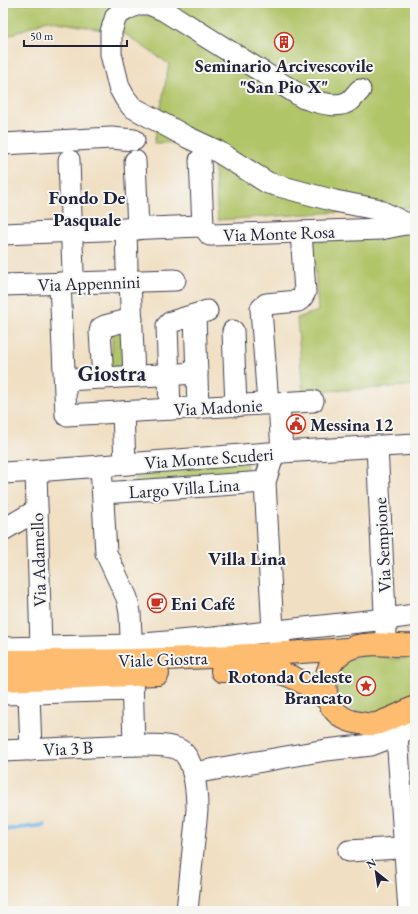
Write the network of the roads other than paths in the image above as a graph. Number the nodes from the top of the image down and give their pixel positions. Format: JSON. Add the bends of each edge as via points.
{"nodes":[{"id":1,"x":360,"y":90,"type":"dead end"},
{"id":2,"x":134,"y":140,"type":"dead end"},
{"id":3,"x":3,"y":144,"type":"edge"},
{"id":4,"x":69,"y":160,"type":"dead end"},
{"id":5,"x":200,"y":160,"type":"dead end"},
{"id":6,"x":135,"y":161,"type":"dead end"},
{"id":7,"x":411,"y":223,"type":"edge"},
{"id":8,"x":203,"y":226,"type":"junction"},
{"id":9,"x":132,"y":229,"type":"junction"},
{"id":10,"x":71,"y":231,"type":"junction"},
{"id":11,"x":301,"y":232,"type":"junction"},
{"id":12,"x":3,"y":234,"type":"edge"},
{"id":13,"x":128,"y":275,"type":"junction"},
{"id":14,"x":66,"y":278,"type":"junction"},
{"id":15,"x":175,"y":280,"type":"dead end"},
{"id":16,"x":3,"y":285,"type":"edge"},
{"id":17,"x":132,"y":319,"type":"junction"},
{"id":18,"x":233,"y":331,"type":"dead end"},
{"id":19,"x":197,"y":373,"type":"junction"},
{"id":20,"x":168,"y":374,"type":"junction"},
{"id":21,"x":134,"y":376,"type":"junction"},
{"id":22,"x":103,"y":378,"type":"junction"},
{"id":23,"x":65,"y":380,"type":"junction"},
{"id":24,"x":313,"y":401,"type":"dead end"},
{"id":25,"x":274,"y":404,"type":"junction"},
{"id":26,"x":236,"y":406,"type":"junction"},
{"id":27,"x":198,"y":408,"type":"junction"},
{"id":28,"x":170,"y":409,"type":"junction"},
{"id":29,"x":123,"y":412,"type":"junction"},
{"id":30,"x":415,"y":444,"type":"edge"},
{"id":31,"x":377,"y":446,"type":"junction"},
{"id":32,"x":278,"y":453,"type":"junction"},
{"id":33,"x":125,"y":464,"type":"junction"},
{"id":34,"x":101,"y":466,"type":"junction"},
{"id":35,"x":36,"y":471,"type":"junction"},
{"id":36,"x":4,"y":473,"type":"edge"},
{"id":37,"x":265,"y":482,"type":"junction"},
{"id":38,"x":103,"y":493,"type":"junction"},
{"id":39,"x":37,"y":510,"type":"junction"},
{"id":40,"x":3,"y":530,"type":"edge"},
{"id":41,"x":415,"y":615,"type":"edge"},
{"id":42,"x":386,"y":619,"type":"junction"},
{"id":43,"x":273,"y":631,"type":"junction"},
{"id":44,"x":387,"y":644,"type":"junction"},
{"id":45,"x":415,"y":645,"type":"edge"},
{"id":46,"x":3,"y":648,"type":"edge"},
{"id":47,"x":41,"y":648,"type":"junction"},
{"id":48,"x":347,"y":649,"type":"junction"},
{"id":49,"x":287,"y":654,"type":"junction"},
{"id":50,"x":3,"y":661,"type":"edge"},
{"id":51,"x":132,"y":668,"type":"junction"},
{"id":52,"x":3,"y":680,"type":"edge"},
{"id":53,"x":3,"y":694,"type":"edge"},
{"id":54,"x":29,"y":694,"type":"junction"},
{"id":55,"x":328,"y":700,"type":"junction"},
{"id":56,"x":415,"y":707,"type":"edge"},
{"id":57,"x":375,"y":724,"type":"junction"},
{"id":58,"x":406,"y":730,"type":"edge"},
{"id":59,"x":134,"y":745,"type":"junction"},
{"id":60,"x":31,"y":750,"type":"junction"},
{"id":61,"x":3,"y":751,"type":"edge"},
{"id":62,"x":194,"y":773,"type":"junction"},
{"id":63,"x":410,"y":847,"type":"edge"},
{"id":64,"x":349,"y":851,"type":"dead end"},
{"id":65,"x":187,"y":911,"type":"edge"},
{"id":66,"x":409,"y":911,"type":"edge"}],
"edges":[{"from":1,"to":7,"type":"street","via":[[351,100],[340,105],[304,98],[165,11],[149,4],[139,4],[116,16],[111,32],[111,54],[119,87],[132,107],[217,151],[268,183],[376,209]]},
{"from":2,"to":3,"type":"street","via":[[111,138]]},
{"from":4,"to":10,"type":"street"},
{"from":5,"to":8,"type":"street"},
{"from":6,"to":9,"type":"street"},
{"from":7,"to":11,"type":"street","name":"Via Monte Rosa","via":[[380,229]]},
{"from":8,"to":9,"type":"street","name":"Via Monte Rosa"},
{"from":8,"to":11,"type":"street","name":"Via Monte Rosa","via":[[210,235]]},
{"from":9,"to":10,"type":"street","name":"Via Monte Rosa"},
{"from":9,"to":13,"type":"street"},
{"from":10,"to":12,"type":"street","name":"Via Monte Rosa"},
{"from":10,"to":14,"type":"street"},
{"from":11,"to":25,"type":"street","via":[[305,292],[303,296],[298,301],[266,304],[261,309]]},
{"from":13,"to":14,"type":"street","name":"Via Appennini"},
{"from":13,"to":15,"type":"street","name":"Via Appennini"},
{"from":13,"to":17,"type":"street"},
{"from":14,"to":16,"type":"street","name":"Via Appennini"},
{"from":14,"to":23,"type":"street"},
{"from":17,"to":21,"type":"street"},
{"from":17,"to":22,"type":"street","via":[[101,328]]},
{"from":18,"to":26,"type":"street"},
{"from":19,"to":20,"type":"street"},
{"from":19,"to":20,"type":"street","via":[[201,313],[171,322],[167,326]]},
{"from":19,"to":27,"type":"street"},
{"from":20,"to":21,"type":"street"},
{"from":20,"to":28,"type":"street"},
{"from":21,"to":22,"type":"street"},
{"from":22,"to":23,"type":"street"},
{"from":23,"to":29,"type":"street","name":"Via Madonie","via":[[66,415]]},
{"from":24,"to":25,"type":"street","name":"Via Madonie"},
{"from":25,"to":26,"type":"street","name":"Via Madonie"},
{"from":25,"to":32,"type":"street"},
{"from":26,"to":27,"type":"street","name":"Via Madonie"},
{"from":27,"to":28,"type":"street","name":"Via Madonie"},
{"from":28,"to":29,"type":"street","name":"Via Madonie"},
{"from":29,"to":33,"type":"street"},
{"from":30,"to":31,"type":"street","name":"Via Monte Scuderi"},
{"from":31,"to":32,"type":"street","name":"Via Monte Scuderi"},
{"from":31,"to":42,"type":"street","name":"Via Sempione"},
{"from":32,"to":33,"type":"street","name":"Via Monte Scuderi"},
{"from":32,"to":37,"type":"street"},
{"from":33,"to":34,"type":"street","name":"Via Monte Scuderi"},
{"from":34,"to":35,"type":"street","name":"Via Monte Scuderi"},
{"from":34,"to":38,"type":"street"},
{"from":35,"to":36,"type":"street","name":"Via Monte Scuderi"},
{"from":35,"to":39,"type":"street","name":"Via Adamello"},
{"from":37,"to":38,"type":"street","name":"Largo Villa Lina"},
{"from":37,"to":43,"type":"street"},
{"from":38,"to":51,"type":"street","via":[[106,553],[129,605]]},
{"from":39,"to":40,"type":"street"},
{"from":39,"to":47,"type":"street","name":"Via Adamello"},
{"from":41,"to":42,"type":"street"},
{"from":42,"to":43,"type":"street"},
{"from":42,"to":44,"type":"street","name":"Via Sempione"},
{"from":43,"to":49,"type":"street"},
{"from":43,"to":51,"type":"street","via":[[213,638]]},
{"from":44,"to":45,"type":"main road","name":"Viale Giostra"},
{"from":44,"to":48,"type":"main road","name":"Viale Giostra"},
{"from":46,"to":47,"type":"street"},
{"from":47,"to":51,"type":"street"},
{"from":48,"to":49,"type":"main road","name":"Viale Giostra"},
{"from":48,"to":55,"type":"main road","via":[[336,658],[326,674]]},
{"from":49,"to":51,"type":"main road","name":"Viale Giostra"},
{"from":50,"to":51,"type":"main road","name":"Viale Giostra"},
{"from":51,"to":52,"type":"main road","name":"Viale Giostra"},
{"from":51,"to":54,"type":"street","name":"Viale Giostra"},
{"from":51,"to":55,"type":"main road","name":"Viale Giostra","via":[[276,672],[304,683]]},
{"from":51,"to":59,"type":"street"},
{"from":53,"to":54,"type":"street","name":"Viale Giostra"},
{"from":54,"to":60,"type":"street"},
{"from":55,"to":57,"type":"main road","name":"Viale Giostra","via":[[337,713],[346,719]]},
{"from":56,"to":57,"type":"main road"},
{"from":57,"to":58,"type":"street","via":[[395,730]]},
{"from":58,"to":62,"type":"street","via":[[371,745],[326,750]]},
{"from":58,"to":63,"type":"street"},
{"from":59,"to":60,"type":"street","name":"Via 3 B"},
{"from":59,"to":62,"type":"street","name":"Via 3 B","via":[[166,746],[180,750]]},
{"from":60,"to":61,"type":"street","name":"Via 3 B"},
{"from":62,"to":65,"type":"street","via":[[198,796]]},
{"from":63,"to":64,"type":"street"},
{"from":63,"to":66,"type":"street"}]}
